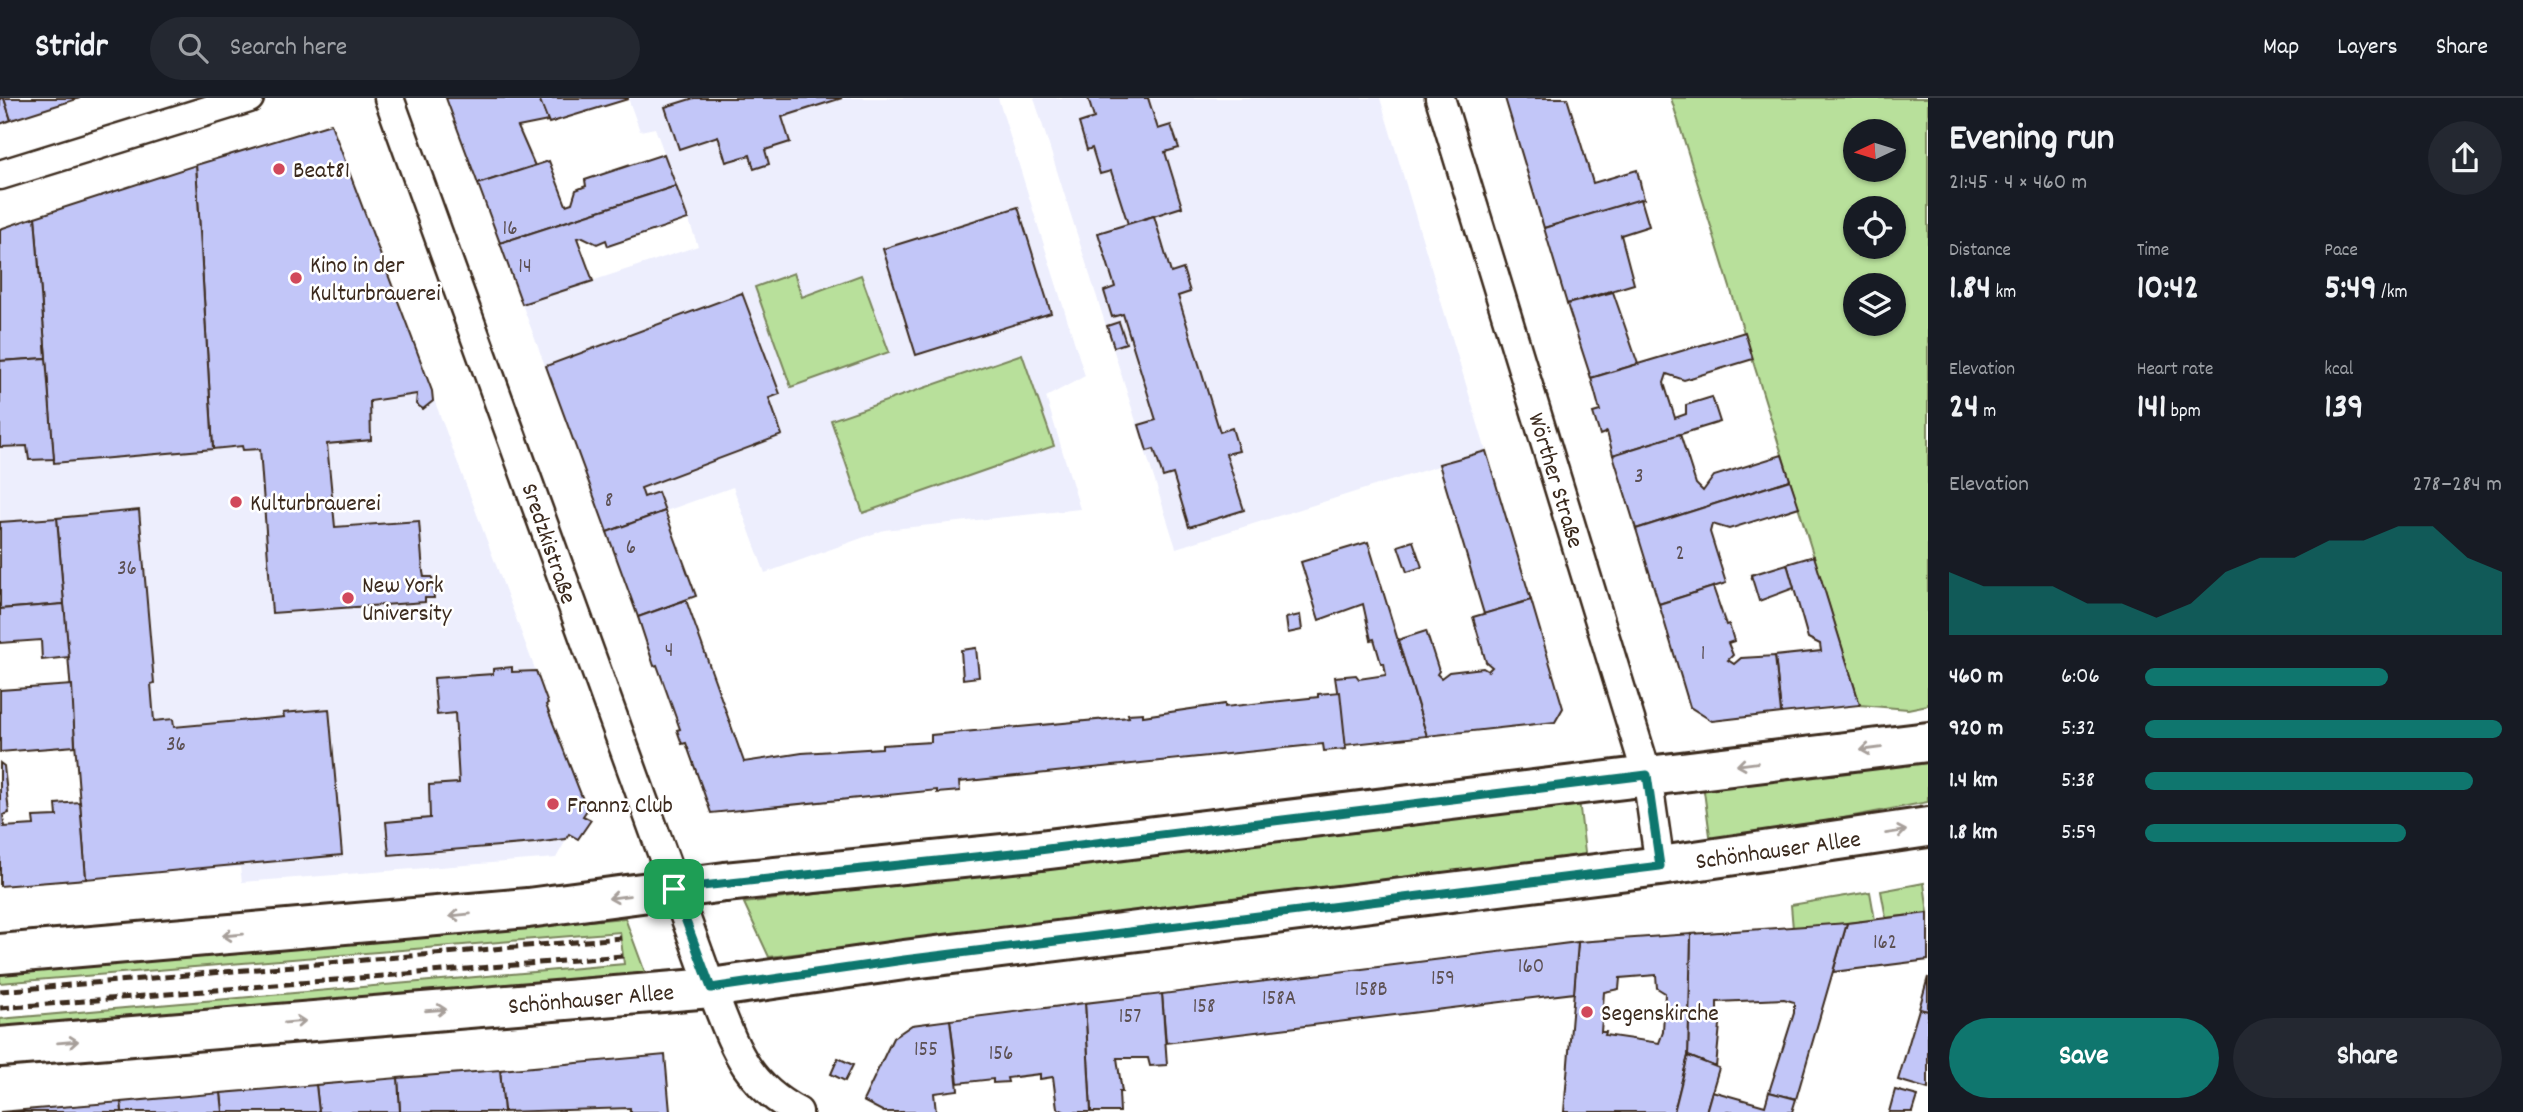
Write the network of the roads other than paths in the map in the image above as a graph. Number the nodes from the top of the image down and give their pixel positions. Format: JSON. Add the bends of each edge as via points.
{"nodes":[{"id":1,"x":250,"y":98,"type":"edge"},
{"id":2,"x":389,"y":98,"type":"edge"},
{"id":3,"x":1440,"y":98,"type":"edge"},
{"id":4,"x":0,"y":175,"type":"edge"},
{"id":5,"x":1928,"y":742,"type":"edge"},
{"id":6,"x":1647,"y":775,"type":"junction"},
{"id":7,"x":1928,"y":827,"type":"edge"},
{"id":8,"x":1660,"y":866,"type":"junction"},
{"id":9,"x":674,"y":889,"type":"junction"},
{"id":10,"x":0,"y":954,"type":"edge"},
{"id":11,"x":711,"y":988,"type":"junction"},
{"id":12,"x":0,"y":1047,"type":"edge"},
{"id":13,"x":770,"y":1106,"type":"edge"},
{"id":14,"x":798,"y":1112,"type":"edge"}],
"edges":[{"from":1,"to":4,"type":"street"},
{"from":2,"to":9,"type":"street","name":"Sredzkistraße"},
{"from":3,"to":6,"type":"street","name":"Wörther Straße"},
{"from":5,"to":6,"type":"main road","one_way":true},
{"from":6,"to":8,"type":"street","name":"Wörther Straße"},
{"from":6,"to":9,"type":"main road","via":[[1031,851]]},
{"from":8,"to":7,"type":"main road","name":"Schönhauser Allee","one_way":true},
{"from":8,"to":11,"type":"main road","name":"Schönhauser Allee"},
{"from":9,"to":10,"type":"main road","one_way":true,"via":[[357,925]]},
{"from":9,"to":11,"type":"street","name":"Sredzkistraße"},
{"from":12,"to":11,"type":"main road","name":"Schönhauser Allee","one_way":true},
{"from":11,"to":13,"type":"street","name":"Sredzkistraße","via":[[747,1070]]},
{"from":13,"to":14,"type":"street"}]}
